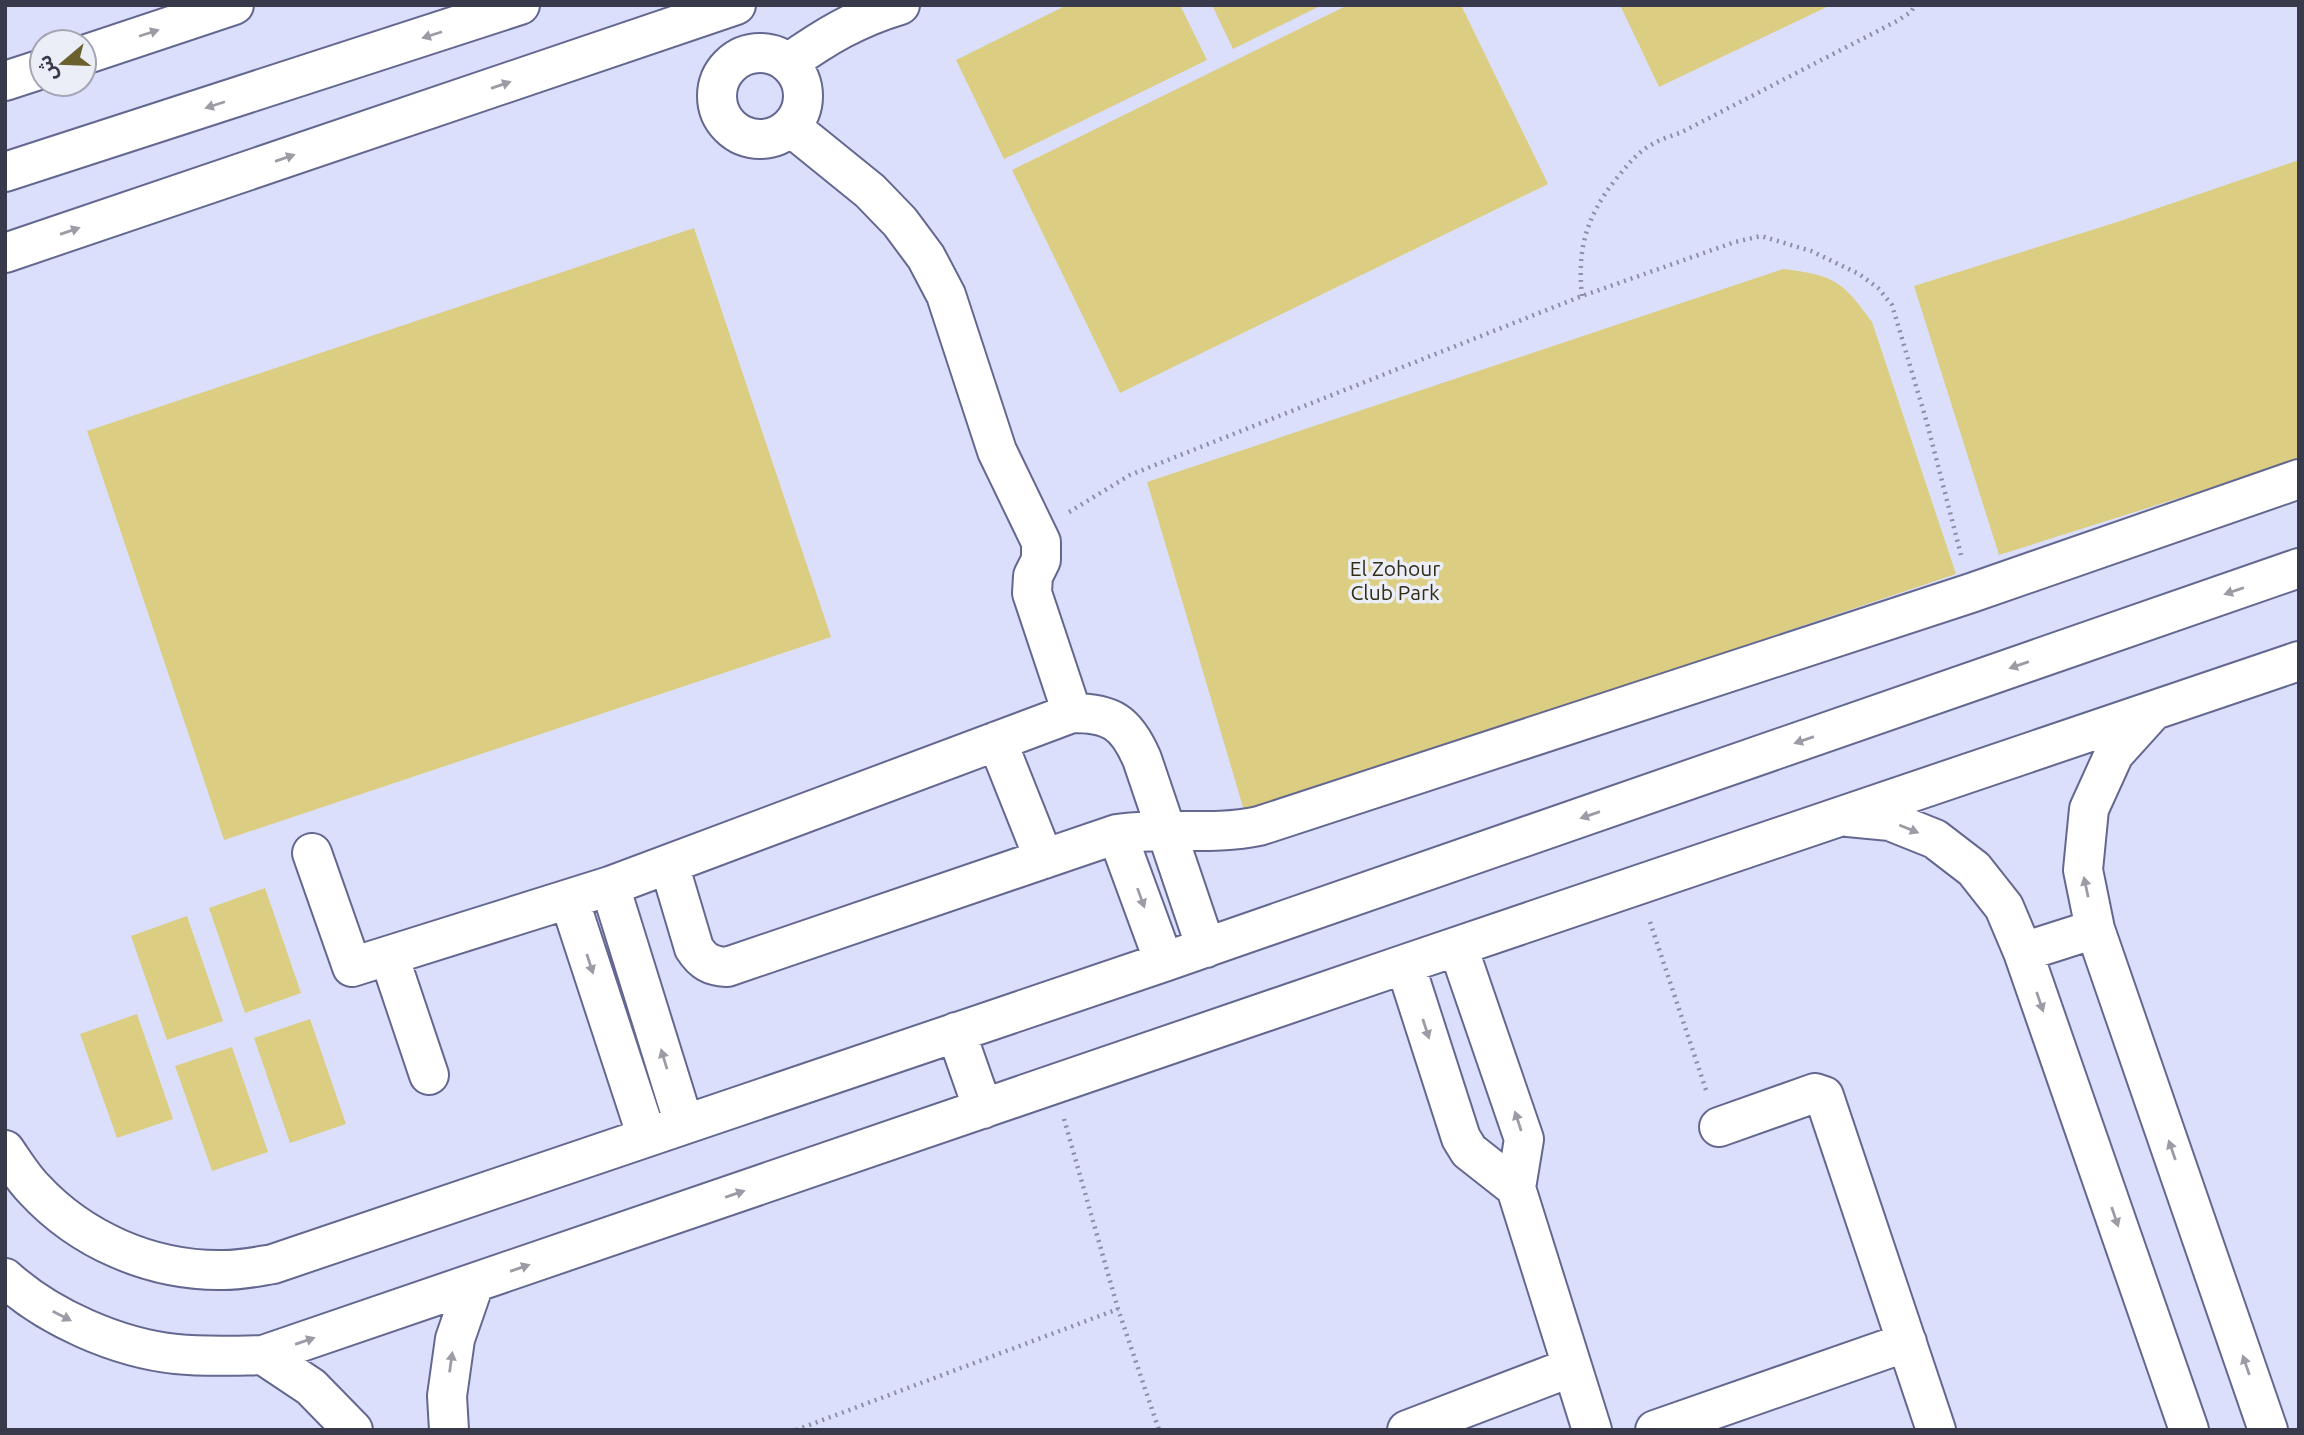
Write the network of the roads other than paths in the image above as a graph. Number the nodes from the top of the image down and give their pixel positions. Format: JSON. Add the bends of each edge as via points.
{"nodes":[{"id":1,"x":234,"y":5,"type":"edge"},
{"id":2,"x":520,"y":5,"type":"edge"},
{"id":3,"x":736,"y":5,"type":"edge"},
{"id":4,"x":900,"y":5,"type":"edge"},
{"id":5,"x":695,"y":12,"type":"edge"},
{"id":6,"x":98,"y":50,"type":"edge"},
{"id":7,"x":788,"y":63,"type":"junction"},
{"id":8,"x":28,"y":74,"type":"edge"},
{"id":9,"x":5,"y":81,"type":"edge"},
{"id":10,"x":791,"y":127,"type":"junction"},
{"id":11,"x":5,"y":172,"type":"edge"},
{"id":12,"x":5,"y":253,"type":"edge"},
{"id":13,"x":2299,"y":479,"type":"edge"},
{"id":14,"x":2299,"y":568,"type":"edge"},
{"id":15,"x":2299,"y":661,"type":"edge"},
{"id":16,"x":2155,"y":709,"type":"junction"},
{"id":17,"x":1072,"y":713,"type":"junction"},
{"id":18,"x":997,"y":741,"type":"junction"},
{"id":19,"x":1842,"y":816,"type":"junction"},
{"id":20,"x":1166,"y":830,"type":"junction"},
{"id":21,"x":1117,"y":834,"type":"junction"},
{"id":22,"x":312,"y":853,"type":"dead end"},
{"id":23,"x":1044,"y":859,"type":"junction"},
{"id":24,"x":669,"y":864,"type":"junction"},
{"id":25,"x":610,"y":886,"type":"junction"},
{"id":26,"x":569,"y":900,"type":"junction"},
{"id":27,"x":2095,"y":929,"type":"junction"},
{"id":28,"x":1458,"y":947,"type":"junction"},
{"id":29,"x":1206,"y":948,"type":"junction"},
{"id":30,"x":2023,"y":952,"type":"junction"},
{"id":31,"x":389,"y":956,"type":"junction"},
{"id":32,"x":1164,"y":962,"type":"junction"},
{"id":33,"x":1405,"y":964,"type":"junction"},
{"id":34,"x":956,"y":1032,"type":"junction"},
{"id":35,"x":429,"y":1075,"type":"dead end"},
{"id":36,"x":983,"y":1109,"type":"junction"},
{"id":37,"x":684,"y":1124,"type":"junction"},
{"id":38,"x":1719,"y":1127,"type":"road end"},
{"id":39,"x":647,"y":1137,"type":"junction"},
{"id":40,"x":5,"y":1150,"type":"edge"},
{"id":41,"x":1516,"y":1188,"type":"junction"},
{"id":42,"x":5,"y":1279,"type":"edge"},
{"id":43,"x":474,"y":1284,"type":"junction"},
{"id":44,"x":1907,"y":1342,"type":"junction"},
{"id":45,"x":263,"y":1355,"type":"junction"},
{"id":46,"x":1572,"y":1367,"type":"junction"},
{"id":47,"x":353,"y":1430,"type":"edge"},
{"id":48,"x":449,"y":1430,"type":"edge"},
{"id":49,"x":1407,"y":1430,"type":"edge"},
{"id":50,"x":1592,"y":1430,"type":"edge"},
{"id":51,"x":1655,"y":1430,"type":"edge"},
{"id":52,"x":1936,"y":1430,"type":"edge"},
{"id":53,"x":2189,"y":1430,"type":"edge"},
{"id":54,"x":2268,"y":1430,"type":"edge"}],
"edges":[{"from":6,"to":1,"type":"street","one_way":true},
{"from":2,"to":11,"type":"street","one_way":true},
{"from":3,"to":5,"type":"street"},
{"from":4,"to":7,"type":"street","via":[[867,15],[826,36]]},
{"from":12,"to":5,"type":"street","one_way":true},
{"from":7,"to":10,"type":"street","via":[[798,74],[804,101]]},
{"from":7,"to":10,"type":"street","via":[[762,52],[735,60],[725,70],[717,98],[727,124],[751,139],[766,140]]},
{"from":8,"to":9,"type":"street"},
{"from":10,"to":17,"type":"street","via":[[870,191],[900,222],[946,295],[997,451],[1041,542],[1043,551],[1032,593]]},
{"from":13,"to":20,"type":"street","via":[[1971,593],[1259,826],[1218,832]]},
{"from":14,"to":29,"type":"street","one_way":true},
{"from":15,"to":16,"type":"street"},
{"from":16,"to":19,"type":"street"},
{"from":27,"to":16,"type":"street","one_way":true,"via":[[2083,870],[2090,809],[2114,754]]},
{"from":17,"to":18,"type":"street"},
{"from":17,"to":20,"type":"street","via":[[1094,713],[1116,721],[1132,737]]},
{"from":18,"to":23,"type":"street"},
{"from":18,"to":24,"type":"street"},
{"from":19,"to":28,"type":"street"},
{"from":19,"to":30,"type":"street","one_way":true,"via":[[1890,821],[1935,839],[1974,869],[2004,907]]},
{"from":20,"to":21,"type":"street"},
{"from":20,"to":29,"type":"street"},
{"from":21,"to":23,"type":"street"},
{"from":21,"to":32,"type":"street","one_way":true},
{"from":22,"to":31,"type":"street","via":[[352,967]]},
{"from":23,"to":24,"type":"street","via":[[727,967],[714,967],[694,948]]},
{"from":24,"to":25,"type":"street"},
{"from":25,"to":26,"type":"street"},
{"from":37,"to":25,"type":"street","one_way":true},
{"from":26,"to":31,"type":"street"},
{"from":26,"to":39,"type":"street","one_way":true},
{"from":27,"to":30,"type":"street"},
{"from":54,"to":27,"type":"street","one_way":true},
{"from":28,"to":33,"type":"street"},
{"from":41,"to":28,"type":"street","one_way":true,"via":[[1524,1139]]},
{"from":29,"to":32,"type":"street"},
{"from":30,"to":53,"type":"street","one_way":true},
{"from":31,"to":35,"type":"street"},
{"from":32,"to":34,"type":"street"},
{"from":33,"to":36,"type":"street"},
{"from":33,"to":41,"type":"street","one_way":true,"via":[[1461,1138],[1469,1152]]},
{"from":34,"to":36,"type":"street"},
{"from":34,"to":37,"type":"street"},
{"from":43,"to":36,"type":"street","one_way":true},
{"from":37,"to":39,"type":"street"},
{"from":38,"to":44,"type":"street","via":[[1815,1093],[1824,1096]]},
{"from":39,"to":40,"type":"street","via":[[273,1265],[221,1271],[169,1266],[119,1250],[73,1224],[33,1189]]},
{"from":41,"to":46,"type":"street"},
{"from":42,"to":45,"type":"street","one_way":true,"via":[[58,1316],[115,1340],[175,1354]]},
{"from":45,"to":43,"type":"street","one_way":true},
{"from":48,"to":43,"type":"street","one_way":true,"via":[[447,1396],[455,1339]]},
{"from":44,"to":51,"type":"street"},
{"from":44,"to":52,"type":"street"},
{"from":45,"to":47,"type":"street","via":[[311,1387]]},
{"from":46,"to":49,"type":"street"},
{"from":46,"to":50,"type":"street"}]}
